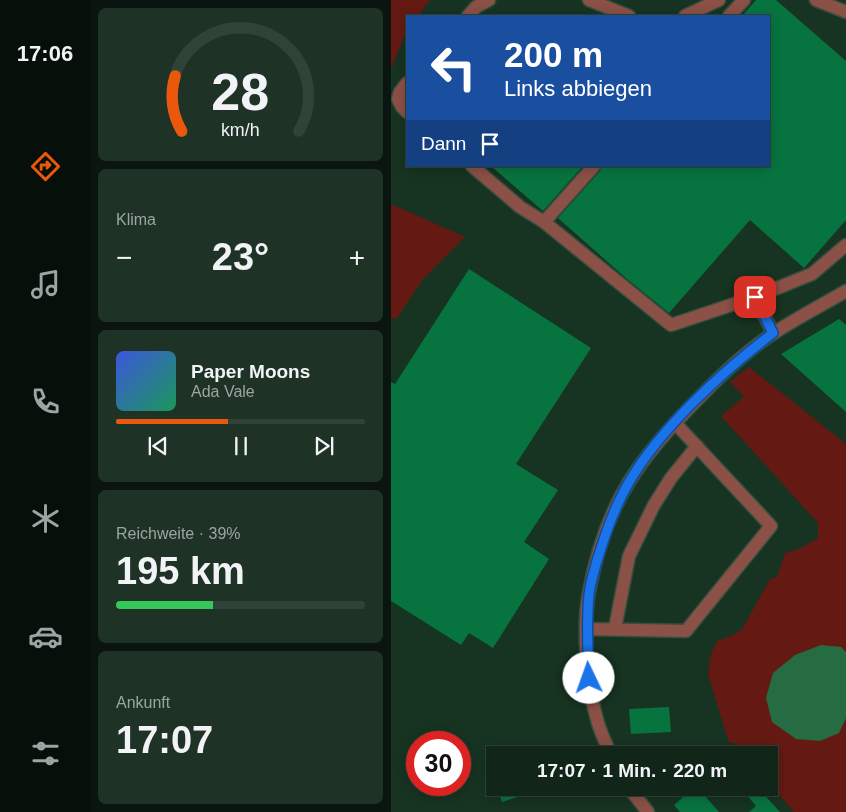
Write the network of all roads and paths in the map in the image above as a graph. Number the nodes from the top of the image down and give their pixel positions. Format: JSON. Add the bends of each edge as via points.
{"nodes":[{"id":1,"x":489,"y":0,"type":"edge"},
{"id":2,"x":589,"y":0,"type":"edge"},
{"id":3,"x":719,"y":0,"type":"edge"},
{"id":4,"x":744,"y":0,"type":"edge"},
{"id":5,"x":816,"y":0,"type":"edge"},
{"id":6,"x":846,"y":12,"type":"edge"},
{"id":7,"x":468,"y":15,"type":"edge"},
{"id":8,"x":626,"y":15,"type":"edge"},
{"id":9,"x":687,"y":15,"type":"edge"},
{"id":10,"x":730,"y":15,"type":"edge"},
{"id":11,"x":406,"y":84,"type":"edge"},
{"id":12,"x":406,"y":111,"type":"edge"},
{"id":13,"x":473,"y":167,"type":"edge"},
{"id":14,"x":593,"y":167,"type":"edge"},
{"id":15,"x":544,"y":222,"type":"junction"},
{"id":16,"x":846,"y":245,"type":"edge"},
{"id":17,"x":846,"y":291,"type":"edge"},
{"id":18,"x":755,"y":297,"type":"junction"},
{"id":19,"x":773,"y":333,"type":"junction"},
{"id":20,"x":675,"y":423,"type":"junction"},
{"id":21,"x":697,"y":446,"type":"junction"},
{"id":22,"x":615,"y":628,"type":"junction"},
{"id":23,"x":587,"y":629,"type":"junction"},
{"id":24,"x":607,"y":746,"type":"edge"},
{"id":25,"x":635,"y":796,"type":"edge"},
{"id":26,"x":647,"y":812,"type":"edge"}],
"edges":[{"from":1,"to":7,"type":"street"},
{"from":2,"to":8,"type":"street"},
{"from":3,"to":9,"type":"street"},
{"from":4,"to":10,"type":"street"},
{"from":5,"to":6,"type":"street"},
{"from":11,"to":12,"type":"street","via":[[398,99]]},
{"from":13,"to":15,"type":"street","via":[[520,207]]},
{"from":14,"to":15,"type":"street"},
{"from":15,"to":18,"type":"street","via":[[671,325]]},
{"from":16,"to":18,"type":"street","via":[[812,274]]},
{"from":17,"to":19,"type":"street"},
{"from":18,"to":19,"type":"street"},
{"from":19,"to":20,"type":"street","via":[[738,360]]},
{"from":20,"to":21,"type":"street"},
{"from":20,"to":23,"type":"street","via":[[629,482],[615,510],[603,539],[589,593]]},
{"from":21,"to":22,"type":"street","via":[[666,484],[629,556]]},
{"from":21,"to":22,"type":"street","via":[[771,526],[686,631]]},
{"from":22,"to":23,"type":"street"},
{"from":23,"to":24,"type":"street","via":[[591,687],[598,723]]},
{"from":25,"to":26,"type":"street"}]}
